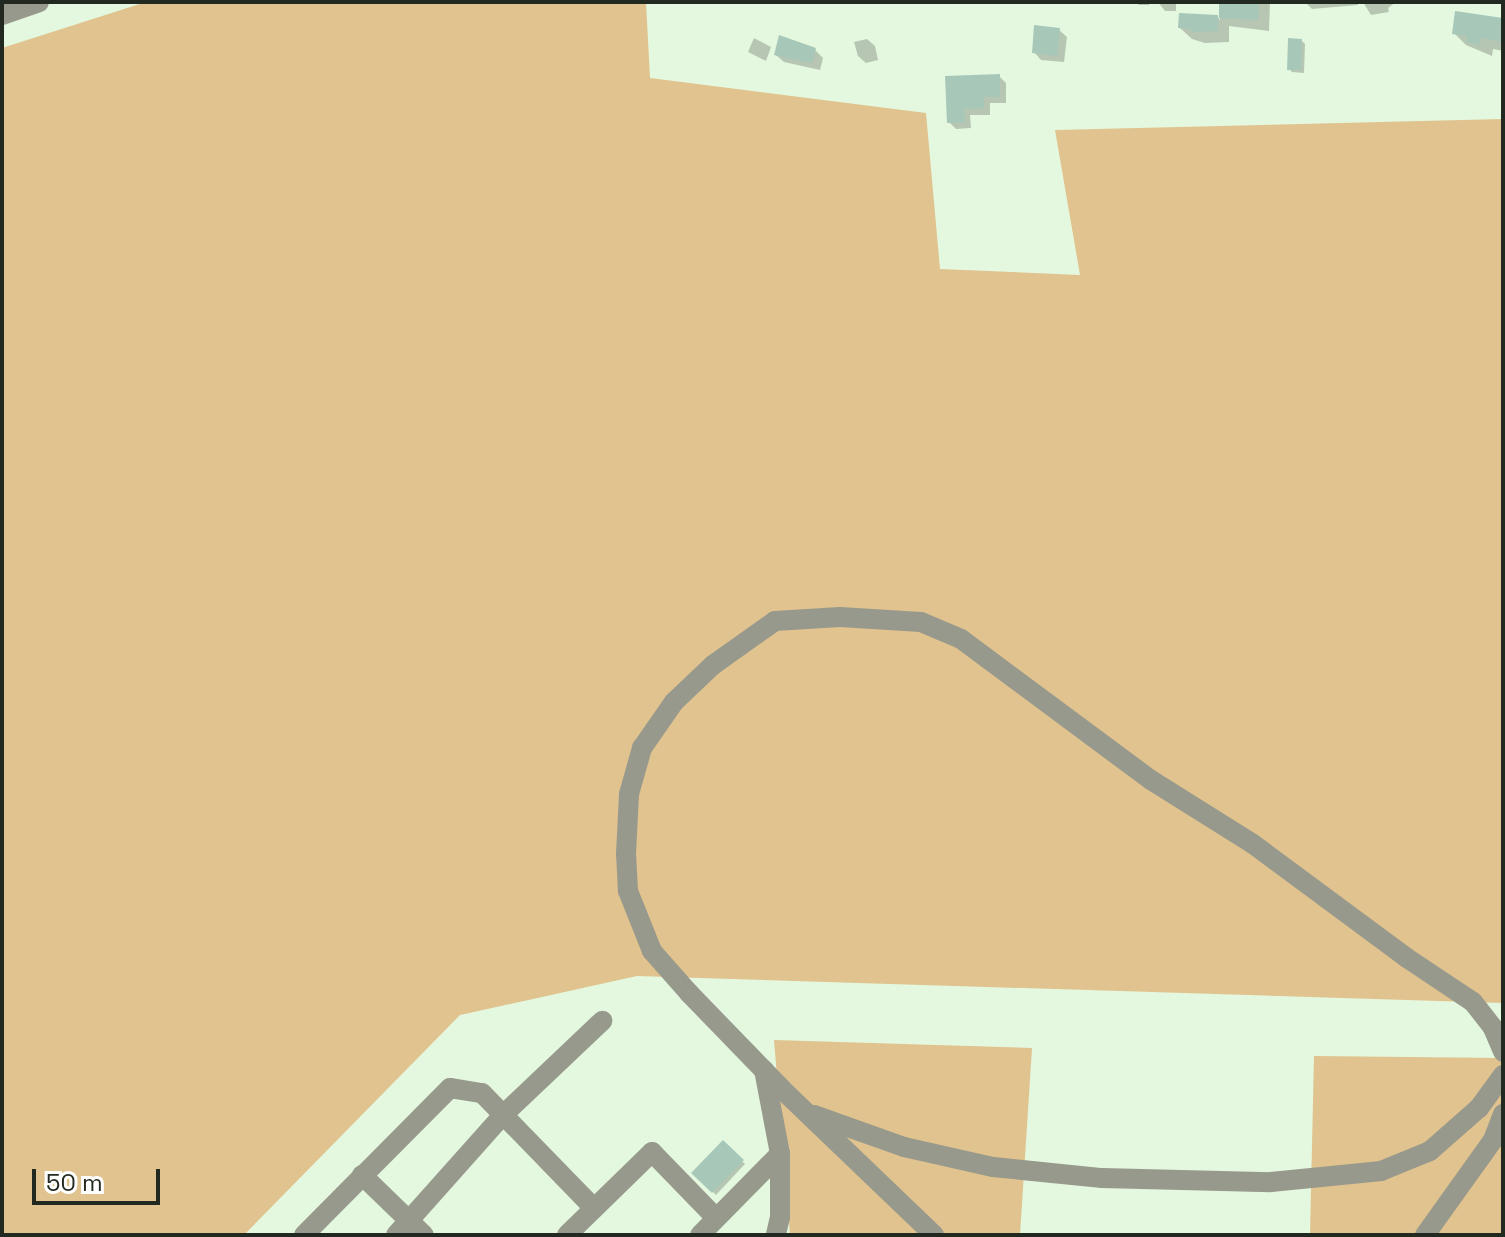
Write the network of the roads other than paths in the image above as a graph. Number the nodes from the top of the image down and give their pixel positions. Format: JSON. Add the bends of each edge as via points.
{"nodes":[{"id":1,"x":39,"y":2,"type":"edge"},
{"id":2,"x":2,"y":15,"type":"edge"},
{"id":3,"x":602,"y":1021,"type":"dead end"},
{"id":4,"x":1503,"y":1052,"type":"edge"},
{"id":5,"x":764,"y":1070,"type":"junction"},
{"id":6,"x":1503,"y":1075,"type":"edge"},
{"id":7,"x":807,"y":1113,"type":"junction"},
{"id":8,"x":1503,"y":1114,"type":"edge"},
{"id":9,"x":503,"y":1115,"type":"junction"},
{"id":10,"x":780,"y":1154,"type":"junction"},
{"id":11,"x":362,"y":1175,"type":"junction"},
{"id":12,"x":594,"y":1208,"type":"junction"},
{"id":13,"x":716,"y":1218,"type":"junction"},
{"id":14,"x":409,"y":1230,"type":"edge"},
{"id":15,"x":304,"y":1235,"type":"edge"},
{"id":16,"x":567,"y":1235,"type":"edge"},
{"id":17,"x":700,"y":1235,"type":"edge"},
{"id":18,"x":776,"y":1235,"type":"edge"},
{"id":19,"x":934,"y":1235,"type":"edge"},
{"id":20,"x":1425,"y":1235,"type":"edge"}],
"edges":[{"from":1,"to":2,"type":"street"},
{"from":3,"to":9,"type":"street"},
{"from":4,"to":5,"type":"street","via":[[1473,1002],[1253,844],[1151,780],[961,639],[921,622],[840,617],[775,621],[713,665],[674,702],[642,748],[629,794],[628,891],[652,951]]},
{"from":5,"to":7,"type":"street"},
{"from":5,"to":10,"type":"street"},
{"from":6,"to":7,"type":"street","via":[[1479,1108],[1430,1151],[1381,1171],[1271,1182],[1102,1178],[993,1167],[904,1147]]},
{"from":7,"to":19,"type":"street"},
{"from":8,"to":20,"type":"street","via":[[1493,1140]]},
{"from":9,"to":11,"type":"street","via":[[482,1093],[450,1088]]},
{"from":9,"to":12,"type":"street"},
{"from":9,"to":14,"type":"street"},
{"from":10,"to":13,"type":"street"},
{"from":10,"to":18,"type":"street"},
{"from":11,"to":14,"type":"street"},
{"from":11,"to":15,"type":"street"},
{"from":12,"to":13,"type":"street","via":[[652,1152]]},
{"from":12,"to":16,"type":"street"},
{"from":13,"to":17,"type":"street"}]}
